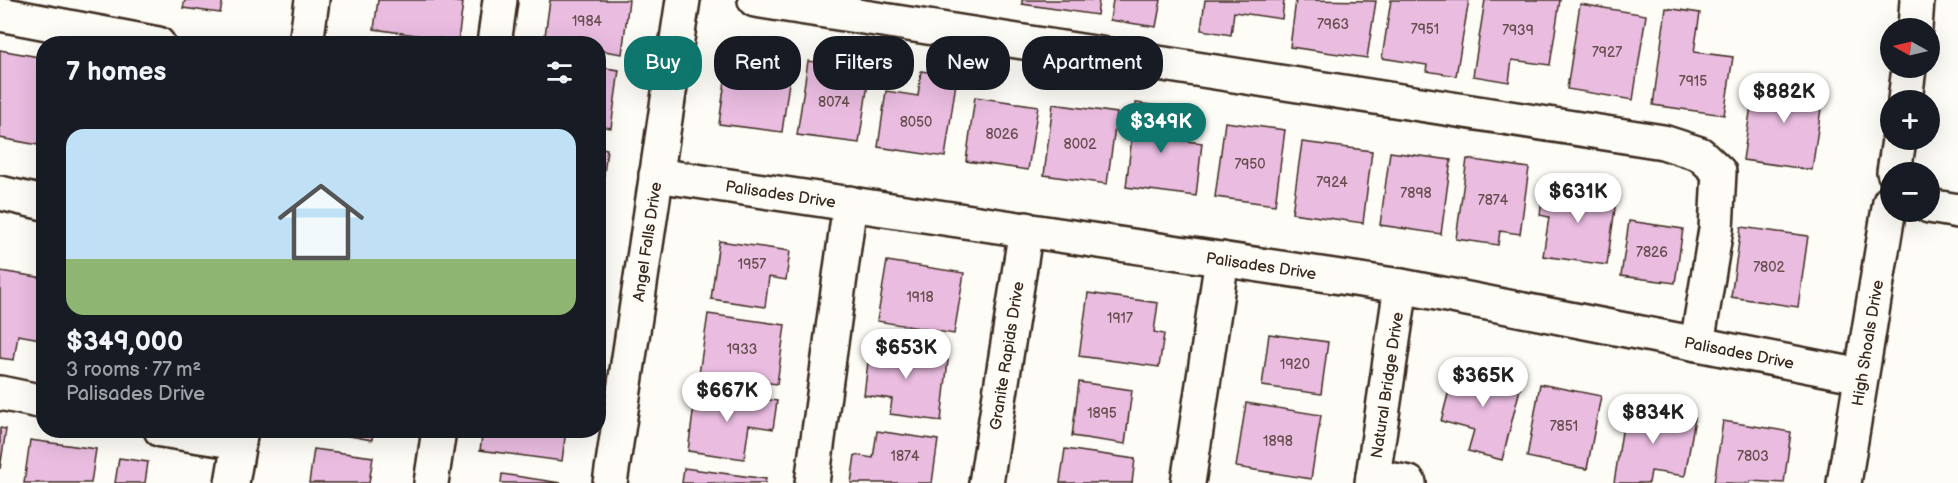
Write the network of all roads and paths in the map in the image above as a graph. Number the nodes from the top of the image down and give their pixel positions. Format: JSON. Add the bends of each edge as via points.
{"nodes":[{"id":1,"x":312,"y":0,"type":"edge"},
{"id":2,"x":500,"y":0,"type":"edge"},
{"id":3,"x":683,"y":0,"type":"edge"},
{"id":4,"x":755,"y":0,"type":"edge"},
{"id":5,"x":1917,"y":0,"type":"edge"},
{"id":6,"x":0,"y":14,"type":"edge"},
{"id":7,"x":1916,"y":18,"type":"edge"},
{"id":8,"x":116,"y":36,"type":"edge"},
{"id":9,"x":307,"y":36,"type":"edge"},
{"id":10,"x":495,"y":36,"type":"edge"},
{"id":11,"x":656,"y":175,"type":"junction"},
{"id":12,"x":0,"y":193,"type":"edge"},
{"id":13,"x":36,"y":201,"type":"edge"},
{"id":14,"x":850,"y":203,"type":"junction"},
{"id":15,"x":1940,"y":208,"type":"edge"},
{"id":16,"x":1958,"y":211,"type":"edge"},
{"id":17,"x":1887,"y":222,"type":"edge"},
{"id":18,"x":1026,"y":229,"type":"junction"},
{"id":19,"x":1222,"y":259,"type":"junction"},
{"id":20,"x":1401,"y":286,"type":"junction"},
{"id":21,"x":1697,"y":344,"type":"junction"},
{"id":22,"x":1862,"y":376,"type":"junction"},
{"id":23,"x":0,"y":393,"type":"edge"},
{"id":24,"x":36,"y":400,"type":"edge"},
{"id":25,"x":240,"y":438,"type":"edge"},
{"id":26,"x":438,"y":438,"type":"edge"},
{"id":27,"x":1373,"y":480,"type":"edge"},
{"id":28,"x":232,"y":483,"type":"edge"},
{"id":29,"x":431,"y":483,"type":"edge"},
{"id":30,"x":610,"y":483,"type":"edge"},
{"id":31,"x":812,"y":483,"type":"edge"},
{"id":32,"x":986,"y":483,"type":"edge"},
{"id":33,"x":1188,"y":483,"type":"edge"},
{"id":34,"x":1409,"y":483,"type":"edge"},
{"id":35,"x":1844,"y":483,"type":"edge"}],
"edges":[{"from":1,"to":9,"type":"street"},
{"from":2,"to":10,"type":"street"},
{"from":3,"to":11,"type":"street","name":"Angel Falls Drive"},
{"from":4,"to":21,"type":"street","via":[[1664,142],[1700,154],[1719,172],[1716,229]]},
{"from":5,"to":7,"type":"street"},
{"from":6,"to":8,"type":"street"},
{"from":11,"to":14,"type":"street","name":"Palisades Drive"},
{"from":11,"to":30,"type":"street","name":"Angel Falls Drive"},
{"from":12,"to":13,"type":"street"},
{"from":14,"to":18,"type":"street","name":"Palisades Drive"},
{"from":14,"to":31,"type":"street"},
{"from":15,"to":16,"type":"street"},
{"from":17,"to":22,"type":"street","name":"High Shoals Drive"},
{"from":18,"to":19,"type":"street","name":"Palisades Drive"},
{"from":18,"to":32,"type":"street","name":"Granite Rapids Drive"},
{"from":19,"to":20,"type":"street","name":"Palisades Drive"},
{"from":19,"to":33,"type":"street"},
{"from":20,"to":21,"type":"street","name":"Palisades Drive"},
{"from":20,"to":27,"type":"street","name":"Natural Bridge Drive"},
{"from":21,"to":22,"type":"street","name":"Palisades Drive"},
{"from":22,"to":35,"type":"street","name":"High Shoals Drive"},
{"from":23,"to":24,"type":"street"},
{"from":25,"to":28,"type":"street"},
{"from":26,"to":29,"type":"street"},
{"from":27,"to":34,"type":"street"}]}
